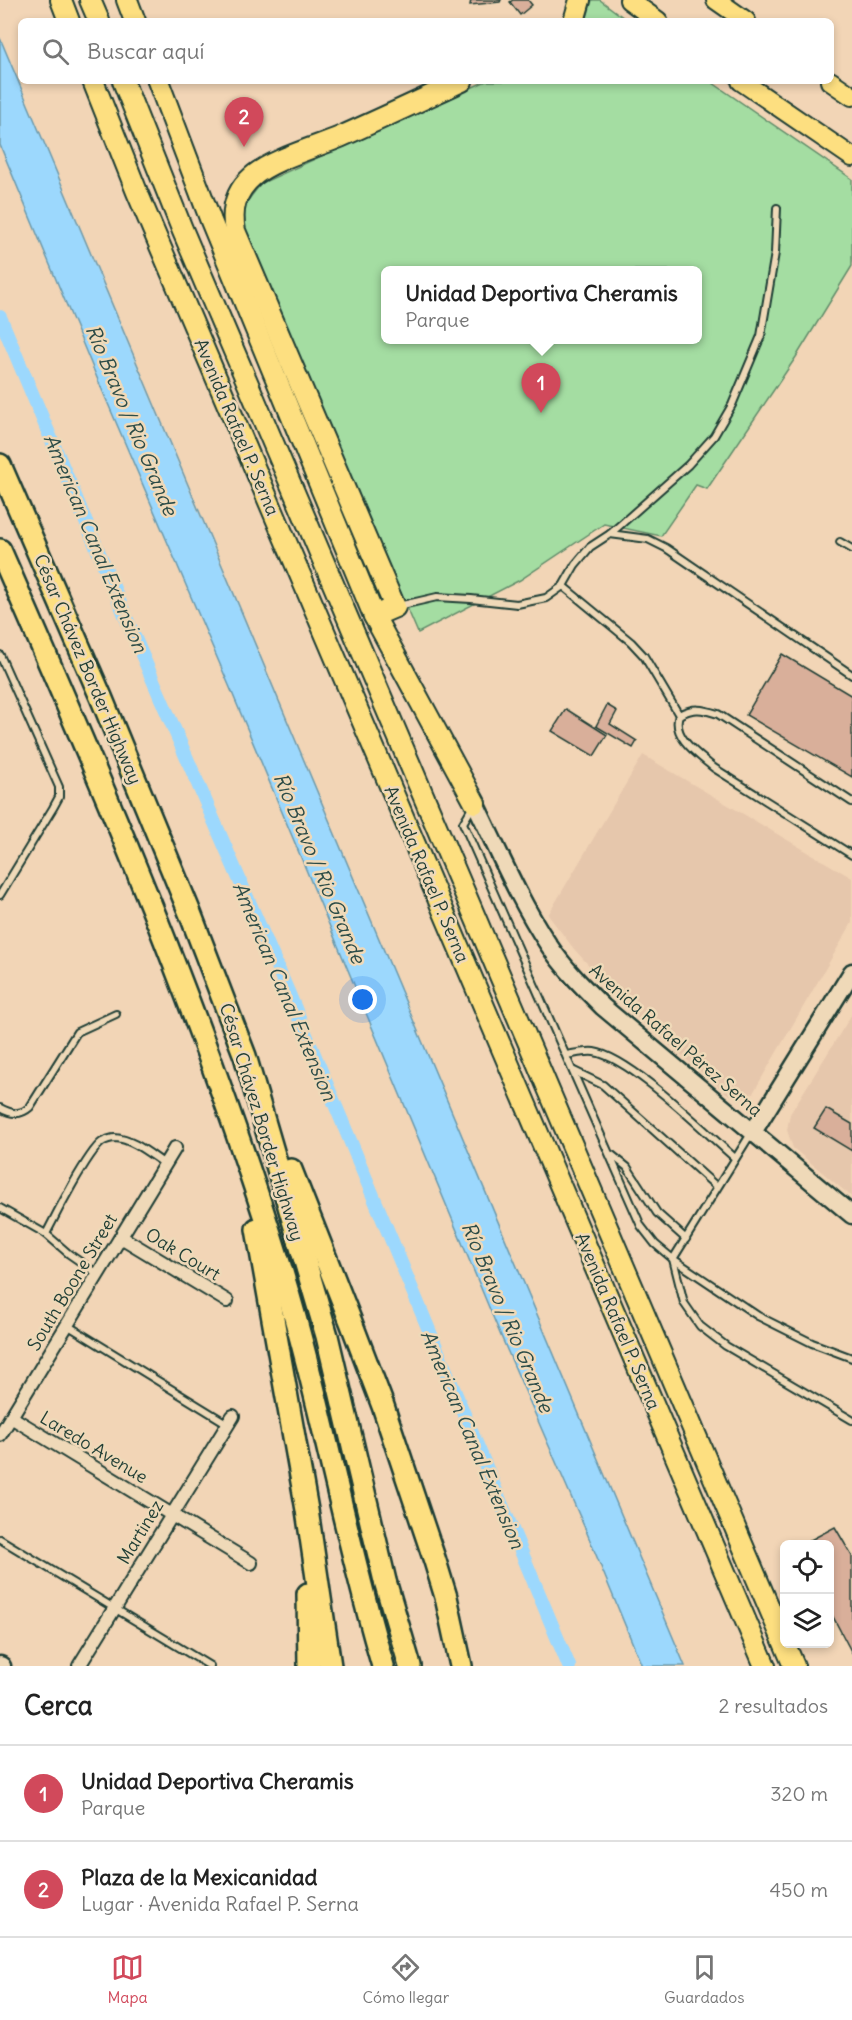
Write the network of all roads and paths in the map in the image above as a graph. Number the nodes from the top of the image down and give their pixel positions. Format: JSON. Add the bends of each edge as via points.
{"nodes":[{"id":1,"x":61,"y":0,"type":"edge"},
{"id":2,"x":90,"y":0,"type":"edge"},
{"id":3,"x":127,"y":0,"type":"edge"},
{"id":4,"x":580,"y":0,"type":"edge"},
{"id":5,"x":629,"y":0,"type":"edge"},
{"id":6,"x":716,"y":0,"type":"edge"},
{"id":7,"x":68,"y":18,"type":"edge"},
{"id":8,"x":98,"y":18,"type":"edge"},
{"id":9,"x":134,"y":18,"type":"edge"},
{"id":10,"x":575,"y":18,"type":"edge"},
{"id":11,"x":654,"y":18,"type":"edge"},
{"id":12,"x":742,"y":18,"type":"edge"},
{"id":13,"x":94,"y":84,"type":"edge"},
{"id":14,"x":124,"y":84,"type":"edge"},
{"id":15,"x":159,"y":84,"type":"edge"},
{"id":16,"x":455,"y":84,"type":"edge"},
{"id":17,"x":745,"y":84,"type":"edge"},
{"id":18,"x":834,"y":84,"type":"edge"},
{"id":19,"x":852,"y":96,"type":"edge"},
{"id":20,"x":852,"y":157,"type":"edge"},
{"id":21,"x":777,"y":208,"type":"dead end"},
{"id":22,"x":0,"y":465,"type":"edge"},
{"id":23,"x":610,"y":534,"type":"junction"},
{"id":24,"x":840,"y":542,"type":"dead end"},
{"id":25,"x":852,"y":549,"type":"edge"},
{"id":26,"x":0,"y":550,"type":"edge"},
{"id":27,"x":563,"y":586,"type":"junction"},
{"id":28,"x":394,"y":607,"type":"junction"},
{"id":29,"x":374,"y":616,"type":"junction"},
{"id":30,"x":0,"y":655,"type":"edge"},
{"id":31,"x":852,"y":675,"type":"edge"},
{"id":32,"x":679,"y":715,"type":"junction"},
{"id":33,"x":852,"y":802,"type":"edge"},
{"id":34,"x":475,"y":803,"type":"junction"},
{"id":35,"x":852,"y":855,"type":"edge"},
{"id":36,"x":0,"y":895,"type":"edge"},
{"id":37,"x":852,"y":972,"type":"edge"},
{"id":38,"x":116,"y":1014,"type":"dead end"},
{"id":39,"x":566,"y":1054,"type":"junction"},
{"id":40,"x":245,"y":1056,"type":"junction"},
{"id":41,"x":573,"y":1071,"type":"junction"},
{"id":42,"x":0,"y":1108,"type":"edge"},
{"id":43,"x":753,"y":1132,"type":"junction"},
{"id":44,"x":176,"y":1148,"type":"dead end"},
{"id":45,"x":244,"y":1152,"type":"junction"},
{"id":46,"x":610,"y":1154,"type":"junction"},
{"id":47,"x":735,"y":1158,"type":"junction"},
{"id":48,"x":166,"y":1164,"type":"junction"},
{"id":49,"x":717,"y":1187,"type":"junction"},
{"id":50,"x":0,"y":1208,"type":"edge"},
{"id":51,"x":852,"y":1215,"type":"edge"},
{"id":52,"x":46,"y":1234,"type":"junction"},
{"id":53,"x":121,"y":1237,"type":"junction"},
{"id":54,"x":686,"y":1239,"type":"junction"},
{"id":55,"x":673,"y":1260,"type":"junction"},
{"id":56,"x":98,"y":1274,"type":"junction"},
{"id":57,"x":227,"y":1301,"type":"dead end"},
{"id":58,"x":67,"y":1325,"type":"junction"},
{"id":59,"x":852,"y":1358,"type":"edge"},
{"id":60,"x":11,"y":1417,"type":"junction"},
{"id":61,"x":230,"y":1420,"type":"joint"},
{"id":62,"x":852,"y":1420,"type":"edge"},
{"id":63,"x":0,"y":1435,"type":"edge"},
{"id":64,"x":307,"y":1510,"type":"junction"},
{"id":65,"x":171,"y":1515,"type":"junction"},
{"id":66,"x":0,"y":1539,"type":"edge"},
{"id":67,"x":251,"y":1563,"type":"dead end"},
{"id":68,"x":114,"y":1608,"type":"junction"},
{"id":69,"x":79,"y":1666,"type":"edge"},
{"id":70,"x":210,"y":1666,"type":"edge"},
{"id":71,"x":309,"y":1666,"type":"edge"},
{"id":72,"x":330,"y":1666,"type":"edge"},
{"id":73,"x":383,"y":1666,"type":"edge"},
{"id":74,"x":410,"y":1666,"type":"edge"},
{"id":75,"x":461,"y":1666,"type":"edge"},
{"id":76,"x":765,"y":1666,"type":"edge"},
{"id":77,"x":794,"y":1666,"type":"edge"}],
"edges":[{"from":1,"to":7,"type":"highway"},
{"from":2,"to":8,"type":"highway"},
{"from":3,"to":9,"type":"highway"},
{"from":4,"to":10,"type":"highway"},
{"from":5,"to":11,"type":"main road"},
{"from":6,"to":12,"type":"main road"},
{"from":13,"to":76,"type":"highway","name":"Avenida Rafael P. Serna"},
{"from":14,"to":77,"type":"highway","name":"Avenida Rafael P. Serna","via":[[186,240]]},
{"from":15,"to":29,"type":"highway","via":[[211,221]]},
{"from":16,"to":28,"type":"highway","via":[[268,167],[248,182],[233,210],[235,231]]},
{"from":17,"to":20,"type":"main road"},
{"from":18,"to":19,"type":"main road"},
{"from":21,"to":23,"type":"lane","via":[[775,253],[761,336],[732,405],[714,436],[688,465]]},
{"from":22,"to":40,"type":"highway","name":"César Chávez Border Highway","via":[[101,697]]},
{"from":23,"to":27,"type":"lane","via":[[590,547]]},
{"from":23,"to":31,"type":"lane","via":[[648,539],[666,548]]},
{"from":24,"to":25,"type":"lane"},
{"from":26,"to":45,"type":"highway","name":"César Chávez Border Highway","via":[[151,908]]},
{"from":27,"to":28,"type":"lane","via":[[546,598],[517,604],[437,597]]},
{"from":27,"to":32,"type":"lane","via":[[644,656]]},
{"from":28,"to":29,"type":"highway"},
{"from":29,"to":34,"type":"highway"},
{"from":30,"to":36,"type":"lane","via":[[59,787],[53,808]]},
{"from":32,"to":33,"type":"lane","via":[[691,708],[718,714]]},
{"from":32,"to":35,"type":"lane","via":[[678,732],[694,752]]},
{"from":34,"to":39,"type":"lane","via":[[463,823]]},
{"from":34,"to":43,"type":"main road","name":"Avenida Rafael Pérez Serna","via":[[528,910],[569,972],[603,1007]]},
{"from":37,"to":43,"type":"main road"},
{"from":38,"to":42,"type":"lane","via":[[77,1032],[24,1113],[14,1114]]},
{"from":39,"to":41,"type":"lane"},
{"from":39,"to":47,"type":"lane","via":[[594,1052],[613,1059],[645,1079]]},
{"from":40,"to":74,"type":"highway","name":"César Chávez Border Highway","via":[[327,1336],[385,1581]]},
{"from":40,"to":75,"type":"highway","via":[[383,1406],[446,1597]]},
{"from":41,"to":46,"type":"lane"},
{"from":41,"to":49,"type":"lane","via":[[603,1085]]},
{"from":43,"to":47,"type":"lane"},
{"from":43,"to":51,"type":"main road","name":"Avenida Rafael Pérez Serna"},
{"from":44,"to":48,"type":"street","name":"South Boone Street"},
{"from":45,"to":64,"type":"highway"},
{"from":45,"to":73,"type":"highway","name":"César Chávez Border Highway","via":[[282,1271]]},
{"from":46,"to":54,"type":"lane","via":[[627,1167],[657,1213]]},
{"from":46,"to":55,"type":"lane","via":[[640,1226]]},
{"from":47,"to":49,"type":"lane"},
{"from":48,"to":52,"type":"lane","via":[[131,1142],[115,1138],[103,1141]]},
{"from":48,"to":53,"type":"street","name":"South Boone Street"},
{"from":49,"to":54,"type":"lane"},
{"from":50,"to":52,"type":"lane"},
{"from":52,"to":56,"type":"lane"},
{"from":53,"to":56,"type":"street","name":"South Boone Street"},
{"from":53,"to":57,"type":"street","name":"Oak Court"},
{"from":54,"to":55,"type":"lane"},
{"from":55,"to":59,"type":"lane","via":[[758,1316]]},
{"from":55,"to":62,"type":"lane","via":[[684,1303],[700,1326],[726,1346]]},
{"from":56,"to":58,"type":"street","name":"South Boone Street"},
{"from":58,"to":60,"type":"street","name":"South Boone Street"},
{"from":58,"to":61,"type":"lane"},
{"from":60,"to":63,"type":"street","name":"South Boone Street"},
{"from":60,"to":65,"type":"street","name":"Laredo Avenue"},
{"from":61,"to":65,"type":"street","name":"Martinez"},
{"from":64,"to":71,"type":"highway"},
{"from":64,"to":72,"type":"highway"},
{"from":65,"to":67,"type":"street","name":"Laredo Avenue"},
{"from":65,"to":68,"type":"street","name":"Martinez"},
{"from":66,"to":68,"type":"lane"},
{"from":68,"to":69,"type":"street","name":"Martinez"},
{"from":68,"to":70,"type":"lane"}]}
